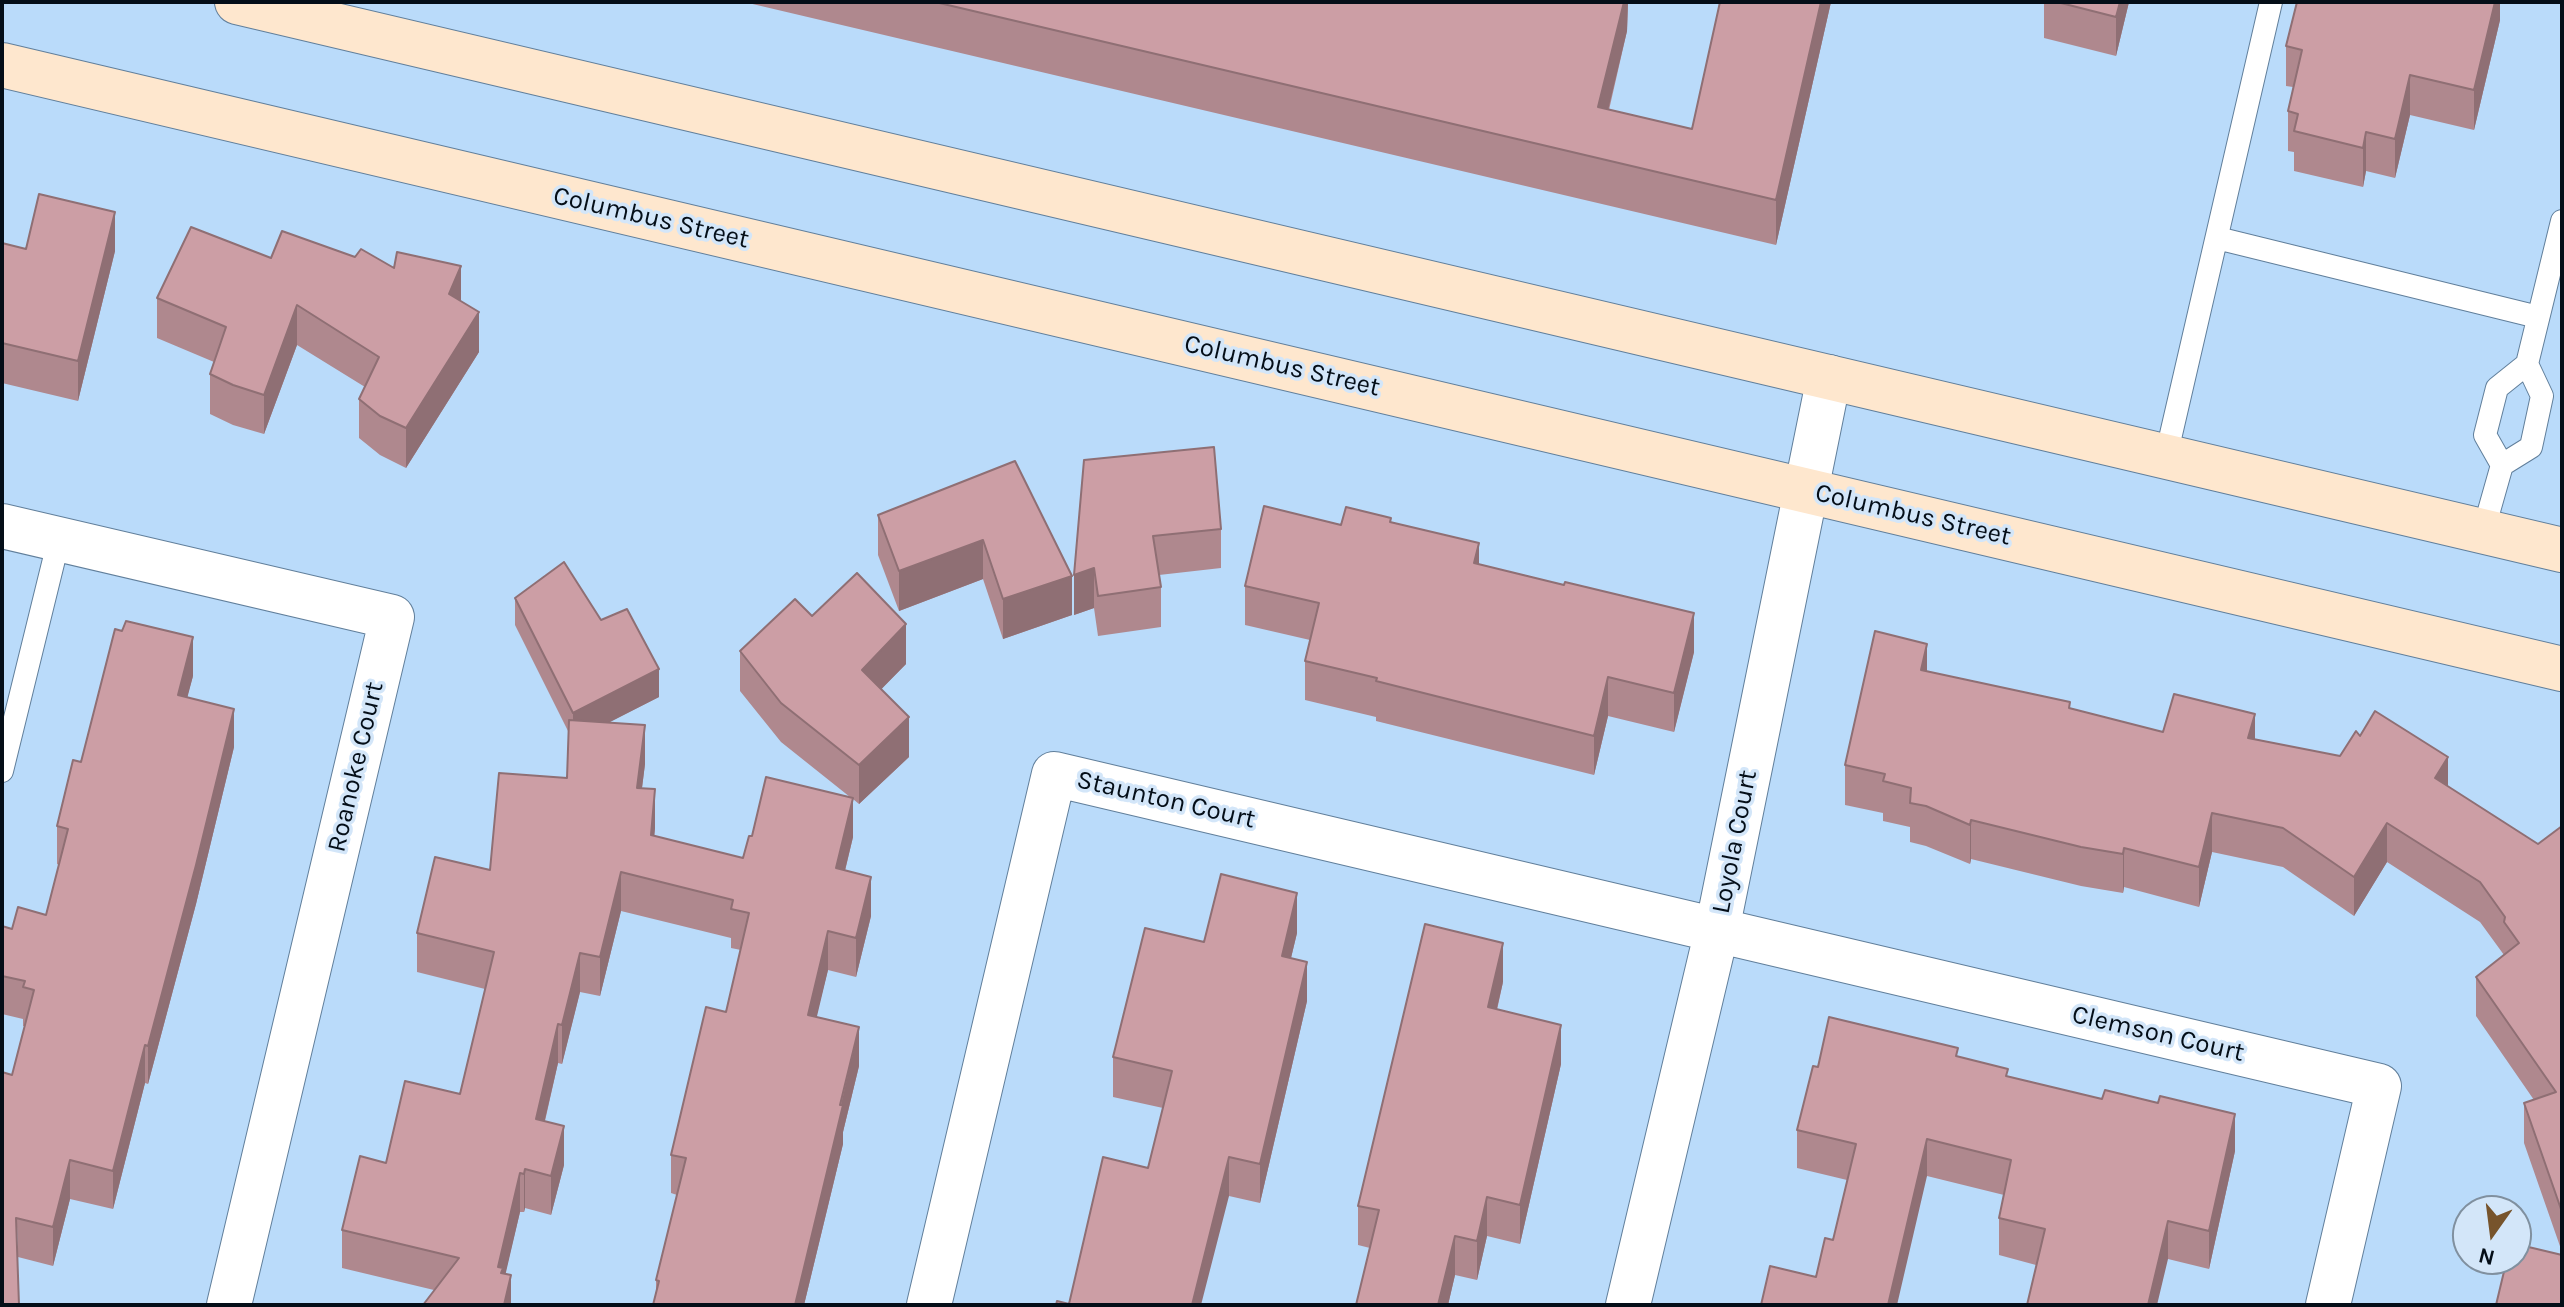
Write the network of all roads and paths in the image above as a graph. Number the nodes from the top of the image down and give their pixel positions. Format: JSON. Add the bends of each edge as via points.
{"nodes":[{"id":1,"x":237,"y":2,"type":"edge"},
{"id":2,"x":2271,"y":2,"type":"edge"},
{"id":3,"x":2,"y":65,"type":"edge"},
{"id":4,"x":2562,"y":221,"type":"edge"},
{"id":5,"x":2217,"y":238,"type":"junction"},
{"id":6,"x":2538,"y":317,"type":"junction"},
{"id":7,"x":2527,"y":364,"type":"junction"},
{"id":8,"x":1829,"y":377,"type":"junction"},
{"id":9,"x":2166,"y":456,"type":"junction"},
{"id":10,"x":2502,"y":465,"type":"junction"},
{"id":11,"x":1806,"y":489,"type":"junction"},
{"id":12,"x":2,"y":526,"type":"edge"},
{"id":13,"x":2483,"y":532,"type":"junction"},
{"id":14,"x":59,"y":539,"type":"junction"},
{"id":15,"x":2562,"y":550,"type":"edge"},
{"id":16,"x":2562,"y":669,"type":"edge"},
{"id":17,"x":2,"y":771,"type":"edge"},
{"id":18,"x":1717,"y":930,"type":"junction"},
{"id":19,"x":229,"y":1305,"type":"edge"},
{"id":20,"x":929,"y":1305,"type":"edge"},
{"id":21,"x":1628,"y":1305,"type":"edge"},
{"id":22,"x":2328,"y":1305,"type":"edge"}],
"edges":[{"from":1,"to":8,"type":"main road"},
{"from":2,"to":5,"type":"lane"},
{"from":3,"to":11,"type":"main road","name":"Columbus Street"},
{"from":4,"to":6,"type":"lane"},
{"from":5,"to":6,"type":"lane"},
{"from":5,"to":9,"type":"lane"},
{"from":6,"to":7,"type":"lane"},
{"from":7,"to":10,"type":"lane","via":[[2497,388],[2485,435]]},
{"from":7,"to":10,"type":"lane","via":[[2542,396],[2531,447]]},
{"from":8,"to":9,"type":"main road"},
{"from":8,"to":11,"type":"street","name":"Loyola Court"},
{"from":9,"to":13,"type":"main road"},
{"from":10,"to":13,"type":"lane"},
{"from":11,"to":16,"type":"main road","name":"Columbus Street"},
{"from":11,"to":18,"type":"street","name":"Loyola Court"},
{"from":12,"to":14,"type":"street","name":"Roanoke Court"},
{"from":13,"to":15,"type":"main road"},
{"from":14,"to":17,"type":"lane"},
{"from":14,"to":19,"type":"street","name":"Roanoke Court","via":[[392,617]]},
{"from":18,"to":20,"type":"street","name":"Staunton Court","via":[[1054,774]]},
{"from":18,"to":21,"type":"street","name":"Loyola Court"},
{"from":18,"to":22,"type":"street","name":"Clemson Court","via":[[2379,1086]]}]}
